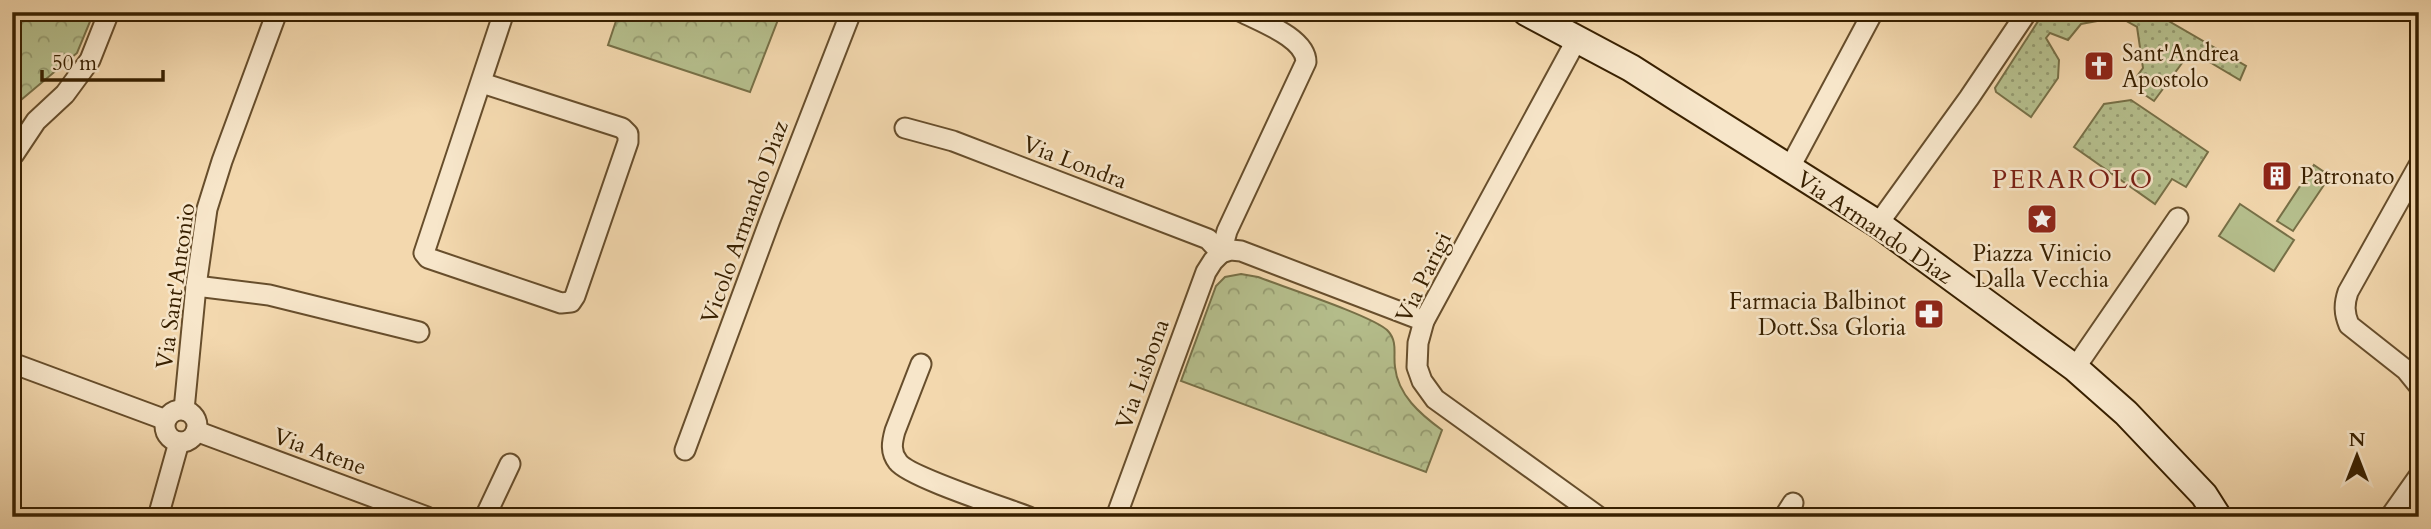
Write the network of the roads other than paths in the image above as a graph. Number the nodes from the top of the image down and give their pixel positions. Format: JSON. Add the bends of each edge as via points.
{"nodes":[{"id":1,"x":109,"y":12,"type":"edge"},
{"id":2,"x":277,"y":12,"type":"edge"},
{"id":3,"x":504,"y":12,"type":"edge"},
{"id":4,"x":851,"y":12,"type":"edge"},
{"id":5,"x":1242,"y":12,"type":"edge"},
{"id":6,"x":1527,"y":12,"type":"edge"},
{"id":7,"x":1873,"y":12,"type":"edge"},
{"id":8,"x":2027,"y":12,"type":"edge"},
{"id":9,"x":1577,"y":39,"type":"junction"},
{"id":10,"x":482,"y":83,"type":"junction"},
{"id":11,"x":905,"y":128,"type":"dead end"},
{"id":12,"x":13,"y":156,"type":"edge"},
{"id":13,"x":2419,"y":166,"type":"edge"},
{"id":14,"x":1789,"y":169,"type":"junction"},
{"id":15,"x":2178,"y":219,"type":"dead end"},
{"id":16,"x":1878,"y":224,"type":"junction"},
{"id":17,"x":1222,"y":253,"type":"junction"},
{"id":18,"x":196,"y":286,"type":"junction"},
{"id":19,"x":1424,"y":321,"type":"junction"},
{"id":20,"x":419,"y":332,"type":"dead end"},
{"id":21,"x":12,"y":363,"type":"edge"},
{"id":22,"x":921,"y":364,"type":"dead end"},
{"id":23,"x":2075,"y":368,"type":"junction"},
{"id":24,"x":2419,"y":386,"type":"edge"},
{"id":25,"x":184,"y":410,"type":"junction"},
{"id":26,"x":166,"y":420,"type":"junction"},
{"id":27,"x":196,"y":431,"type":"junction"},
{"id":28,"x":179,"y":442,"type":"junction"},
{"id":29,"x":685,"y":450,"type":"dead end"},
{"id":30,"x":510,"y":464,"type":"dead end"},
{"id":31,"x":2419,"y":476,"type":"edge"},
{"id":32,"x":158,"y":517,"type":"edge"},
{"id":33,"x":427,"y":517,"type":"edge"},
{"id":34,"x":485,"y":517,"type":"edge"},
{"id":35,"x":1029,"y":517,"type":"edge"},
{"id":36,"x":1116,"y":517,"type":"edge"},
{"id":37,"x":1599,"y":517,"type":"edge"},
{"id":38,"x":2218,"y":517,"type":"edge"},
{"id":39,"x":2390,"y":517,"type":"edge"}],
"edges":[{"from":1,"to":12,"type":"street","via":[[90,60],[77,76],[56,85],[27,114]]},
{"from":2,"to":18,"type":"street","name":"Via Sant'Antonio","via":[[213,188]]},
{"from":3,"to":10,"type":"street"},
{"from":4,"to":29,"type":"street","name":"Vicolo Armando Diaz"},
{"from":5,"to":17,"type":"street","via":[[1296,42],[1306,54],[1306,62],[1227,231]]},
{"from":6,"to":9,"type":"street","name":"Via Armando Diaz"},
{"from":7,"to":14,"type":"street"},
{"from":8,"to":16,"type":"street"},
{"from":9,"to":14,"type":"street","name":"Via Armando Diaz","via":[[1631,68]]},
{"from":9,"to":19,"type":"street","name":"Via Parigi"},
{"from":10,"to":10,"type":"street","via":[[424,253],[561,303],[571,302],[628,134],[622,128]]},
{"from":11,"to":17,"type":"street","name":"Via Londra","via":[[953,141],[1208,239]]},
{"from":13,"to":24,"type":"street","via":[[2344,302],[2349,325],[2406,370]]},
{"from":14,"to":16,"type":"street","name":"Via Armando Diaz"},
{"from":15,"to":23,"type":"street"},
{"from":16,"to":23,"type":"street","name":"Via Armando Diaz"},
{"from":17,"to":19,"type":"street","name":"Via Londra","via":[[1241,251]]},
{"from":17,"to":36,"type":"street","name":"Via Lisbona","via":[[1203,280]]},
{"from":18,"to":20,"type":"street","via":[[269,295]]},
{"from":18,"to":25,"type":"street","name":"Via Sant'Antonio"},
{"from":19,"to":37,"type":"street","name":"Via Parigi","via":[[1417,367],[1435,399]]},
{"from":21,"to":26,"type":"street"},
{"from":22,"to":35,"type":"street","via":[[892,442],[896,460],[913,473]]},
{"from":23,"to":38,"type":"street","name":"Via Armando Diaz","via":[[2173,460]]},
{"from":25,"to":26,"type":"street"},
{"from":25,"to":27,"type":"street","via":[[193,415]]},
{"from":26,"to":28,"type":"street","via":[[167,434]]},
{"from":27,"to":28,"type":"street","via":[[192,438]]},
{"from":27,"to":33,"type":"street","name":"Via Atene"},
{"from":28,"to":32,"type":"street"},
{"from":30,"to":34,"type":"street"},
{"from":31,"to":39,"type":"street"}]}
